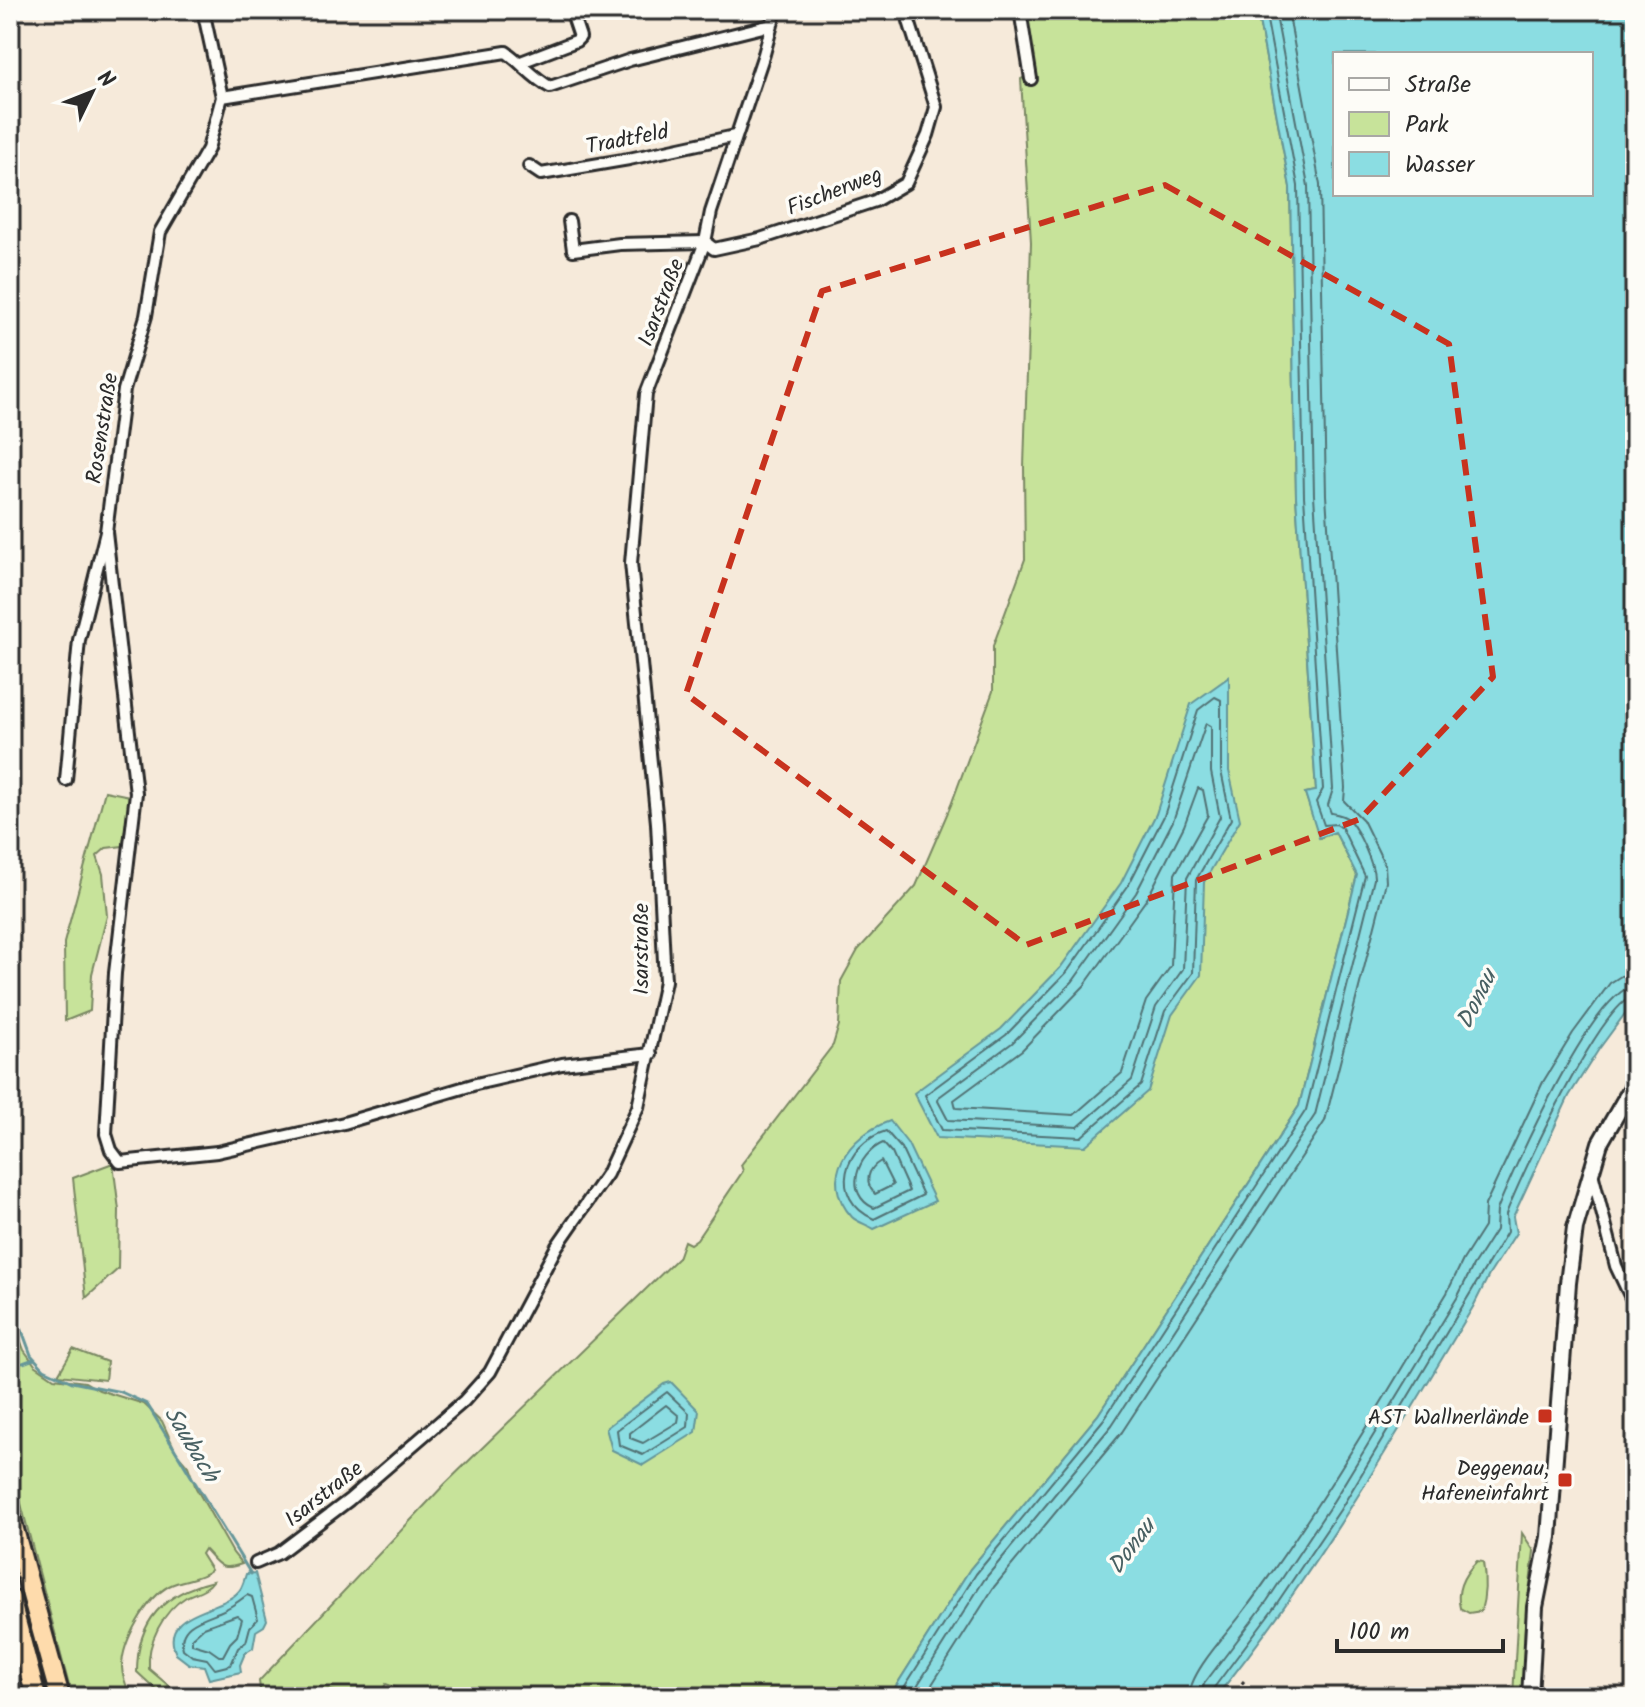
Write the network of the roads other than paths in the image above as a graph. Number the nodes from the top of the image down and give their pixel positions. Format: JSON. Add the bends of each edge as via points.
{"nodes":[{"id":1,"x":203,"y":10,"type":"edge"},
{"id":2,"x":571,"y":10,"type":"edge"},
{"id":3,"x":776,"y":10,"type":"edge"},
{"id":4,"x":1020,"y":10,"type":"edge"},
{"id":5,"x":909,"y":21,"type":"dead end"},
{"id":6,"x":771,"y":25,"type":"junction"},
{"id":7,"x":521,"y":62,"type":"junction"},
{"id":8,"x":1031,"y":79,"type":"dead end"},
{"id":9,"x":222,"y":97,"type":"junction"},
{"id":10,"x":735,"y":136,"type":"junction"},
{"id":11,"x":529,"y":166,"type":"dead end"},
{"id":12,"x":569,"y":221,"type":"dead end"},
{"id":13,"x":705,"y":242,"type":"junction"},
{"id":14,"x":106,"y":532,"type":"junction"},
{"id":15,"x":66,"y":780,"type":"dead end"},
{"id":16,"x":651,"y":1054,"type":"junction"},
{"id":17,"x":1635,"y":1082,"type":"edge"},
{"id":18,"x":1591,"y":1171,"type":"junction"},
{"id":19,"x":1635,"y":1306,"type":"edge"},
{"id":20,"x":10,"y":1515,"type":"edge"},
{"id":21,"x":256,"y":1563,"type":"dead end"},
{"id":22,"x":10,"y":1598,"type":"edge"},
{"id":23,"x":36,"y":1697,"type":"edge"},
{"id":24,"x":60,"y":1697,"type":"edge"},
{"id":25,"x":1530,"y":1697,"type":"edge"}],
"edges":[{"from":1,"to":9,"type":"street","name":"Rosenstraße"},
{"from":2,"to":7,"type":"street","via":[[580,37]]},
{"from":3,"to":6,"type":"street","name":"Isarstraße"},
{"from":4,"to":8,"type":"street"},
{"from":5,"to":13,"type":"street","name":"Fischerweg","via":[[936,107],[906,183],[875,201],[760,239],[714,249]]},
{"from":6,"to":7,"type":"street","via":[[630,60],[550,87]]},
{"from":6,"to":10,"type":"street","name":"Isarstraße"},
{"from":7,"to":9,"type":"street","via":[[506,52],[491,53]]},
{"from":9,"to":14,"type":"street","name":"Rosenstraße","via":[[208,149],[160,232],[146,316],[124,390]]},
{"from":10,"to":11,"type":"street","name":"Tradtfeld","via":[[541,174]]},
{"from":10,"to":13,"type":"street","name":"Isarstraße"},
{"from":12,"to":13,"type":"street","name":"Isarstraße","via":[[573,250]]},
{"from":13,"to":16,"type":"street","name":"Isarstraße","via":[[646,394],[631,563],[657,823],[665,981]]},
{"from":14,"to":15,"type":"street","name":"Rosenstraße","via":[[79,640]]},
{"from":14,"to":16,"type":"street","via":[[136,793],[115,973],[106,1134],[120,1162],[217,1152],[562,1064]]},
{"from":16,"to":21,"type":"street","name":"Isarstraße","via":[[638,1107],[607,1174],[557,1246],[490,1372],[349,1500],[279,1553]]},
{"from":17,"to":18,"type":"main road","via":[[1600,1143]]},
{"from":18,"to":19,"type":"street","via":[[1616,1266]]},
{"from":18,"to":25,"type":"main road","via":[[1575,1228],[1568,1283],[1549,1537],[1535,1607]]},
{"from":20,"to":24,"type":"highway"},
{"from":22,"to":23,"type":"highway"}]}
